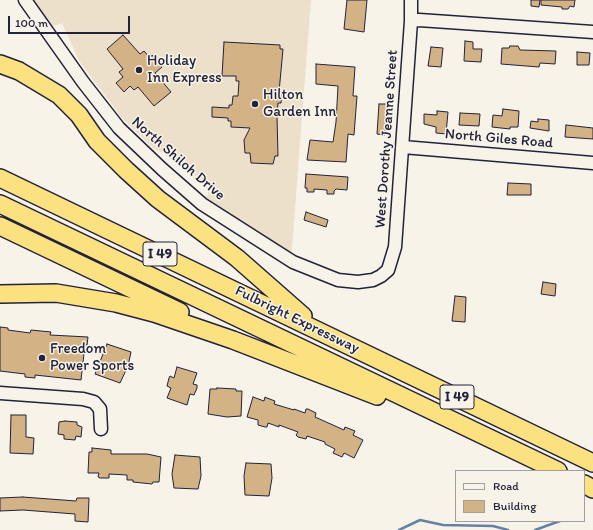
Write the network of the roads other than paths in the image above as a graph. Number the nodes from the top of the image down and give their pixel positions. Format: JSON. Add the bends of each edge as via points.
{"nodes":[{"id":1,"x":25,"y":0,"type":"edge"},
{"id":2,"x":411,"y":0,"type":"edge"},
{"id":3,"x":411,"y":21,"type":"junction"},
{"id":4,"x":593,"y":32,"type":"edge"},
{"id":5,"x":0,"y":64,"type":"edge"},
{"id":6,"x":402,"y":147,"type":"junction"},
{"id":7,"x":593,"y":163,"type":"edge"},
{"id":8,"x":0,"y":178,"type":"edge"},
{"id":9,"x":0,"y":204,"type":"edge"},
{"id":10,"x":0,"y":226,"type":"edge"},
{"id":11,"x":381,"y":276,"type":"joint"},
{"id":12,"x":0,"y":294,"type":"edge"},
{"id":13,"x":320,"y":331,"type":"junction"},
{"id":14,"x":233,"y":340,"type":"junction"},
{"id":15,"x":0,"y":393,"type":"edge"},
{"id":16,"x":101,"y":429,"type":"dead end"},
{"id":17,"x":506,"y":446,"type":"junction"},
{"id":18,"x":593,"y":463,"type":"edge"},
{"id":19,"x":556,"y":470,"type":"edge"}],
"edges":[{"from":1,"to":11,"type":"street","name":"North Shiloh Drive","via":[[119,128],[202,204],[293,262],[311,270],[349,282],[366,282]]},
{"from":2,"to":3,"type":"street","name":"West Dorothy Jeanne Street"},
{"from":3,"to":4,"type":"street"},
{"from":3,"to":6,"type":"street","name":"West Dorothy Jeanne Street"},
{"from":5,"to":13,"type":"highway","via":[[19,71],[59,95],[79,116],[97,141],[126,170],[164,203],[237,258]]},
{"from":6,"to":7,"type":"street","name":"North Giles Road"},
{"from":6,"to":11,"type":"street","name":"West Dorothy Jeanne Street","via":[[395,247],[388,270]]},
{"from":8,"to":13,"type":"highway","name":"Fulbright Expressway","number":"I 49"},
{"from":9,"to":17,"type":"highway","name":"Fulbright Expressway","number":"I 49"},
{"from":10,"to":14,"type":"highway","via":[[156,300]]},
{"from":12,"to":14,"type":"highway","via":[[56,293],[110,302],[154,313]]},
{"from":13,"to":18,"type":"highway","name":"Fulbright Expressway","number":"I 49"},
{"from":14,"to":17,"type":"highway"},
{"from":15,"to":16,"type":"street","via":[[94,402],[100,410]]},
{"from":17,"to":19,"type":"highway","name":"Fulbright Expressway","number":"I 49"}]}
